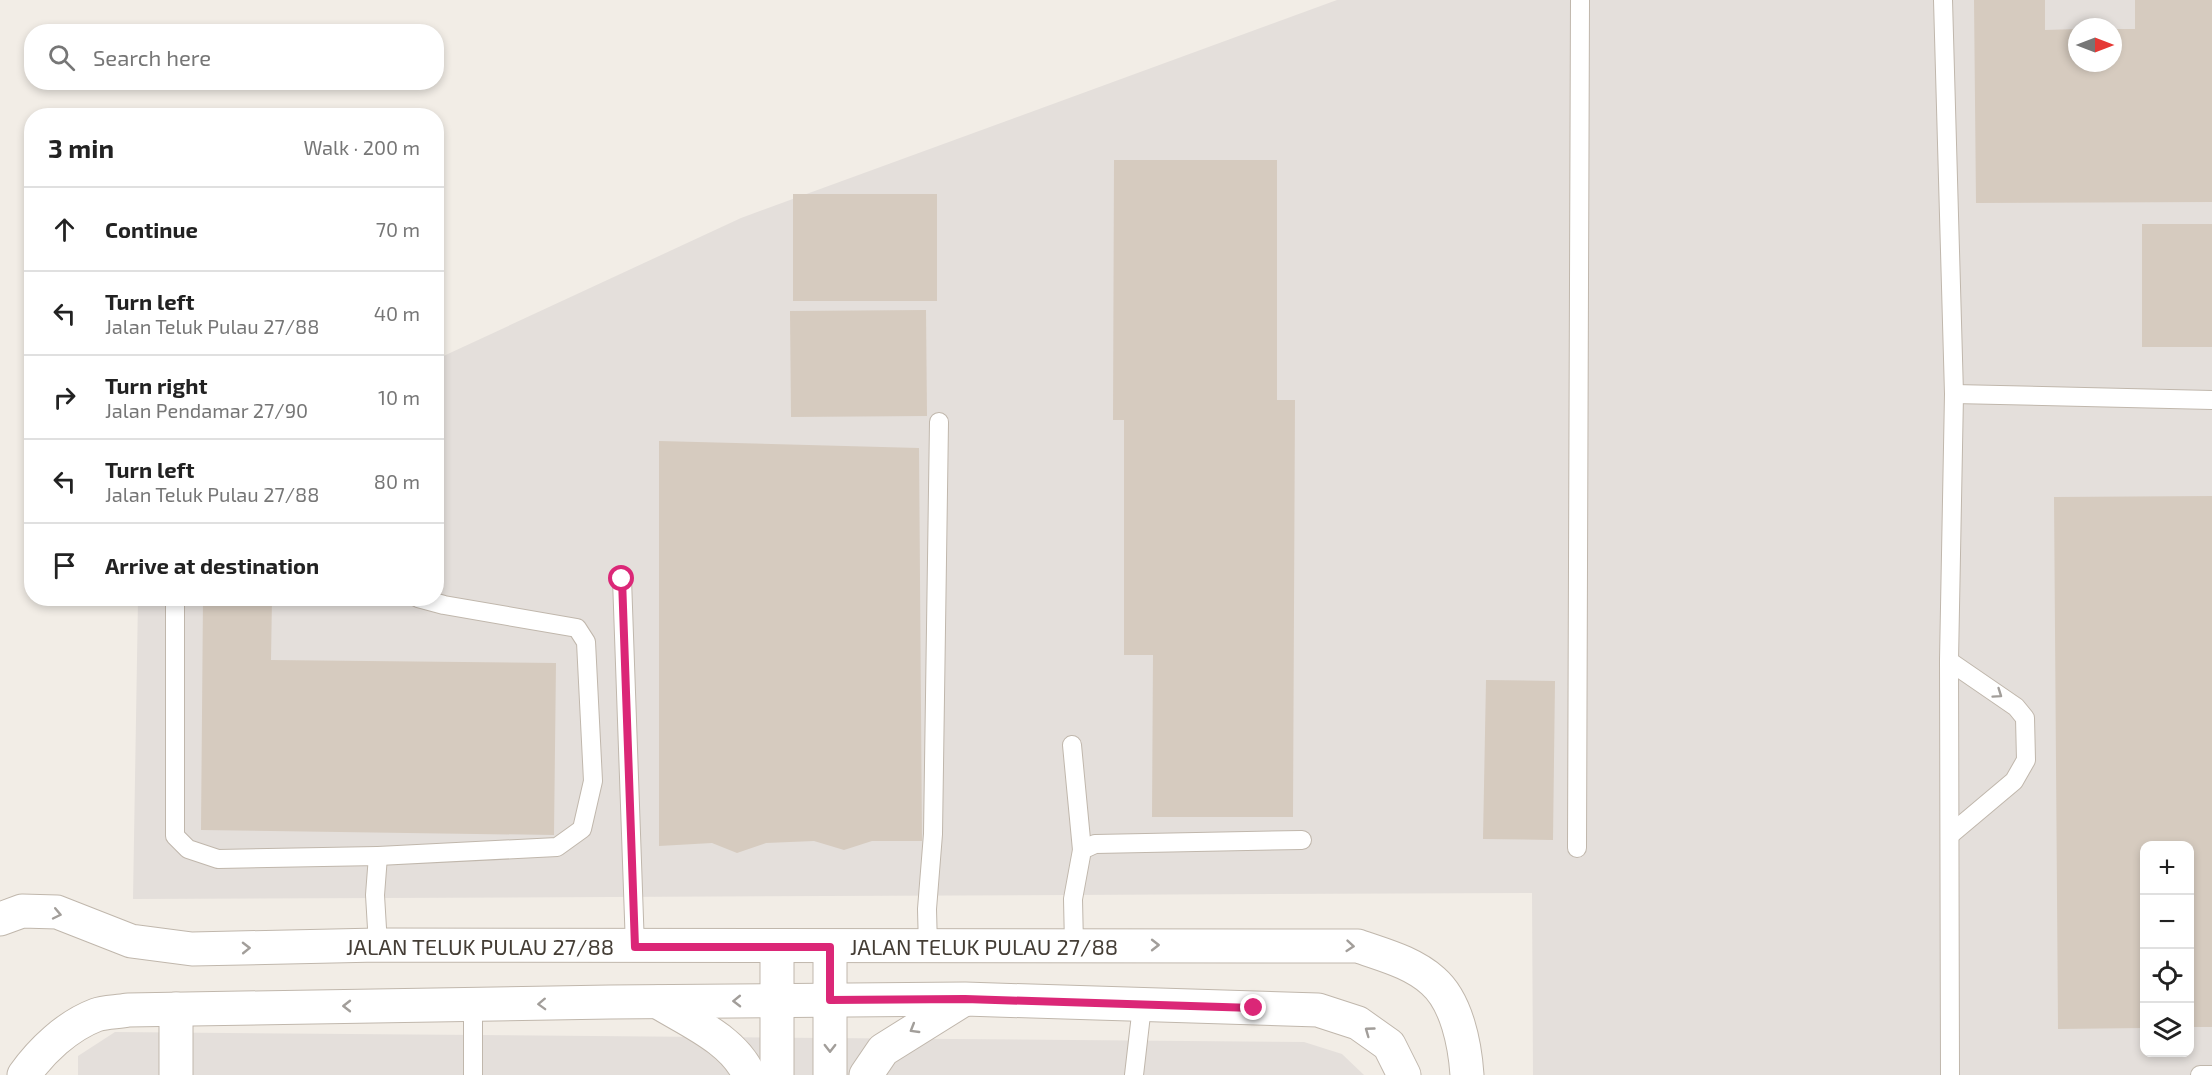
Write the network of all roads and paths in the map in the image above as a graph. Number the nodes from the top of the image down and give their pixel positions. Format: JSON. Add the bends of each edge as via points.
{"nodes":[{"id":1,"x":1580,"y":0,"type":"edge"},
{"id":2,"x":1943,"y":0,"type":"edge"},
{"id":3,"x":1954,"y":394,"type":"junction"},
{"id":4,"x":2212,"y":400,"type":"edge"},
{"id":5,"x":939,"y":422,"type":"dead end"},
{"id":6,"x":622,"y":579,"type":"dead end"},
{"id":7,"x":444,"y":605,"type":"edge"},
{"id":8,"x":175,"y":606,"type":"edge"},
{"id":9,"x":1949,"y":660,"type":"junction"},
{"id":10,"x":1072,"y":745,"type":"dead end"},
{"id":11,"x":1951,"y":834,"type":"junction"},
{"id":12,"x":1302,"y":840,"type":"dead end"},
{"id":13,"x":1577,"y":848,"type":"dead end"},
{"id":14,"x":1082,"y":850,"type":"junction"},
{"id":15,"x":378,"y":856,"type":"junction"},
{"id":16,"x":0,"y":919,"type":"edge"},
{"id":17,"x":378,"y":945,"type":"junction"},
{"id":18,"x":1074,"y":945,"type":"junction"},
{"id":19,"x":635,"y":947,"type":"junction"},
{"id":20,"x":777,"y":947,"type":"junction"},
{"id":21,"x":830,"y":947,"type":"junction"},
{"id":22,"x":928,"y":947,"type":"junction"},
{"id":23,"x":965,"y":999,"type":"junction"},
{"id":24,"x":830,"y":1000,"type":"junction"},
{"id":25,"x":777,"y":1001,"type":"junction"},
{"id":26,"x":658,"y":1002,"type":"junction"},
{"id":27,"x":473,"y":1006,"type":"junction"},
{"id":28,"x":1142,"y":1006,"type":"junction"},
{"id":29,"x":176,"y":1009,"type":"junction"},
{"id":30,"x":24,"y":1075,"type":"edge"},
{"id":31,"x":176,"y":1075,"type":"edge"},
{"id":32,"x":473,"y":1075,"type":"edge"},
{"id":33,"x":749,"y":1075,"type":"edge"},
{"id":34,"x":777,"y":1075,"type":"edge"},
{"id":35,"x":830,"y":1075,"type":"edge"},
{"id":36,"x":866,"y":1075,"type":"edge"},
{"id":37,"x":1134,"y":1075,"type":"edge"},
{"id":38,"x":1404,"y":1075,"type":"edge"},
{"id":39,"x":1467,"y":1075,"type":"edge"},
{"id":40,"x":1950,"y":1075,"type":"edge"},
{"id":41,"x":2200,"y":1075,"type":"edge"},
{"id":42,"x":2212,"y":1075,"type":"edge"}],
"edges":[{"from":1,"to":13,"type":"lane"},
{"from":2,"to":3,"type":"lane"},
{"from":3,"to":4,"type":"lane"},
{"from":3,"to":9,"type":"lane"},
{"from":5,"to":22,"type":"lane"},
{"from":6,"to":19,"type":"lane"},
{"from":7,"to":15,"type":"lane","via":[[577,628],[586,642],[593,781],[582,829],[557,847]]},
{"from":8,"to":15,"type":"lane","via":[[175,836],[188,849],[218,859]]},
{"from":9,"to":11,"type":"lane"},
{"from":9,"to":11,"type":"lane","one_way":true,"via":[[2016,707],[2025,718],[2026,760],[2014,781]]},
{"from":10,"to":14,"type":"lane"},
{"from":11,"to":40,"type":"lane"},
{"from":12,"to":14,"type":"lane","via":[[1095,844]]},
{"from":14,"to":18,"type":"lane","via":[[1073,899]]},
{"from":15,"to":17,"type":"lane"},
{"from":16,"to":17,"type":"street","name":"JALAN TELUK PULAU 27/88","one_way":true,"via":[[22,911],[57,912],[131,941],[192,949]]},
{"from":17,"to":19,"type":"street","name":"JALAN TELUK PULAU 27/88"},
{"from":18,"to":22,"type":"street","name":"JALAN TELUK PULAU 27/88"},
{"from":18,"to":39,"type":"street","name":"JALAN TELUK PULAU 27/88","one_way":true,"via":[[1358,946],[1401,960],[1434,981],[1454,1012]]},
{"from":19,"to":20,"type":"street","name":"JALAN TELUK PULAU 27/88"},
{"from":20,"to":21,"type":"street","name":"JALAN TELUK PULAU 27/88"},
{"from":20,"to":25,"type":"street"},
{"from":21,"to":22,"type":"street","name":"JALAN TELUK PULAU 27/88"},
{"from":21,"to":24,"type":"street"},
{"from":23,"to":24,"type":"street"},
{"from":23,"to":28,"type":"street"},
{"from":23,"to":36,"type":"street","one_way":true,"via":[[883,1050]]},
{"from":24,"to":25,"type":"street"},
{"from":24,"to":35,"type":"street","one_way":true},
{"from":25,"to":26,"type":"street","one_way":true},
{"from":25,"to":34,"type":"street"},
{"from":26,"to":27,"type":"street","one_way":true},
{"from":26,"to":33,"type":"street","via":[[726,1045],[744,1063]]},
{"from":27,"to":29,"type":"street","one_way":true},
{"from":27,"to":32,"type":"lane"},
{"from":28,"to":37,"type":"lane"},
{"from":38,"to":28,"type":"street","one_way":true,"via":[[1389,1045],[1358,1023],[1318,1010]]},
{"from":29,"to":30,"type":"street","via":[[96,1015],[68,1031],[37,1057]]},
{"from":29,"to":31,"type":"street"},
{"from":41,"to":42,"type":"lane"}]}
